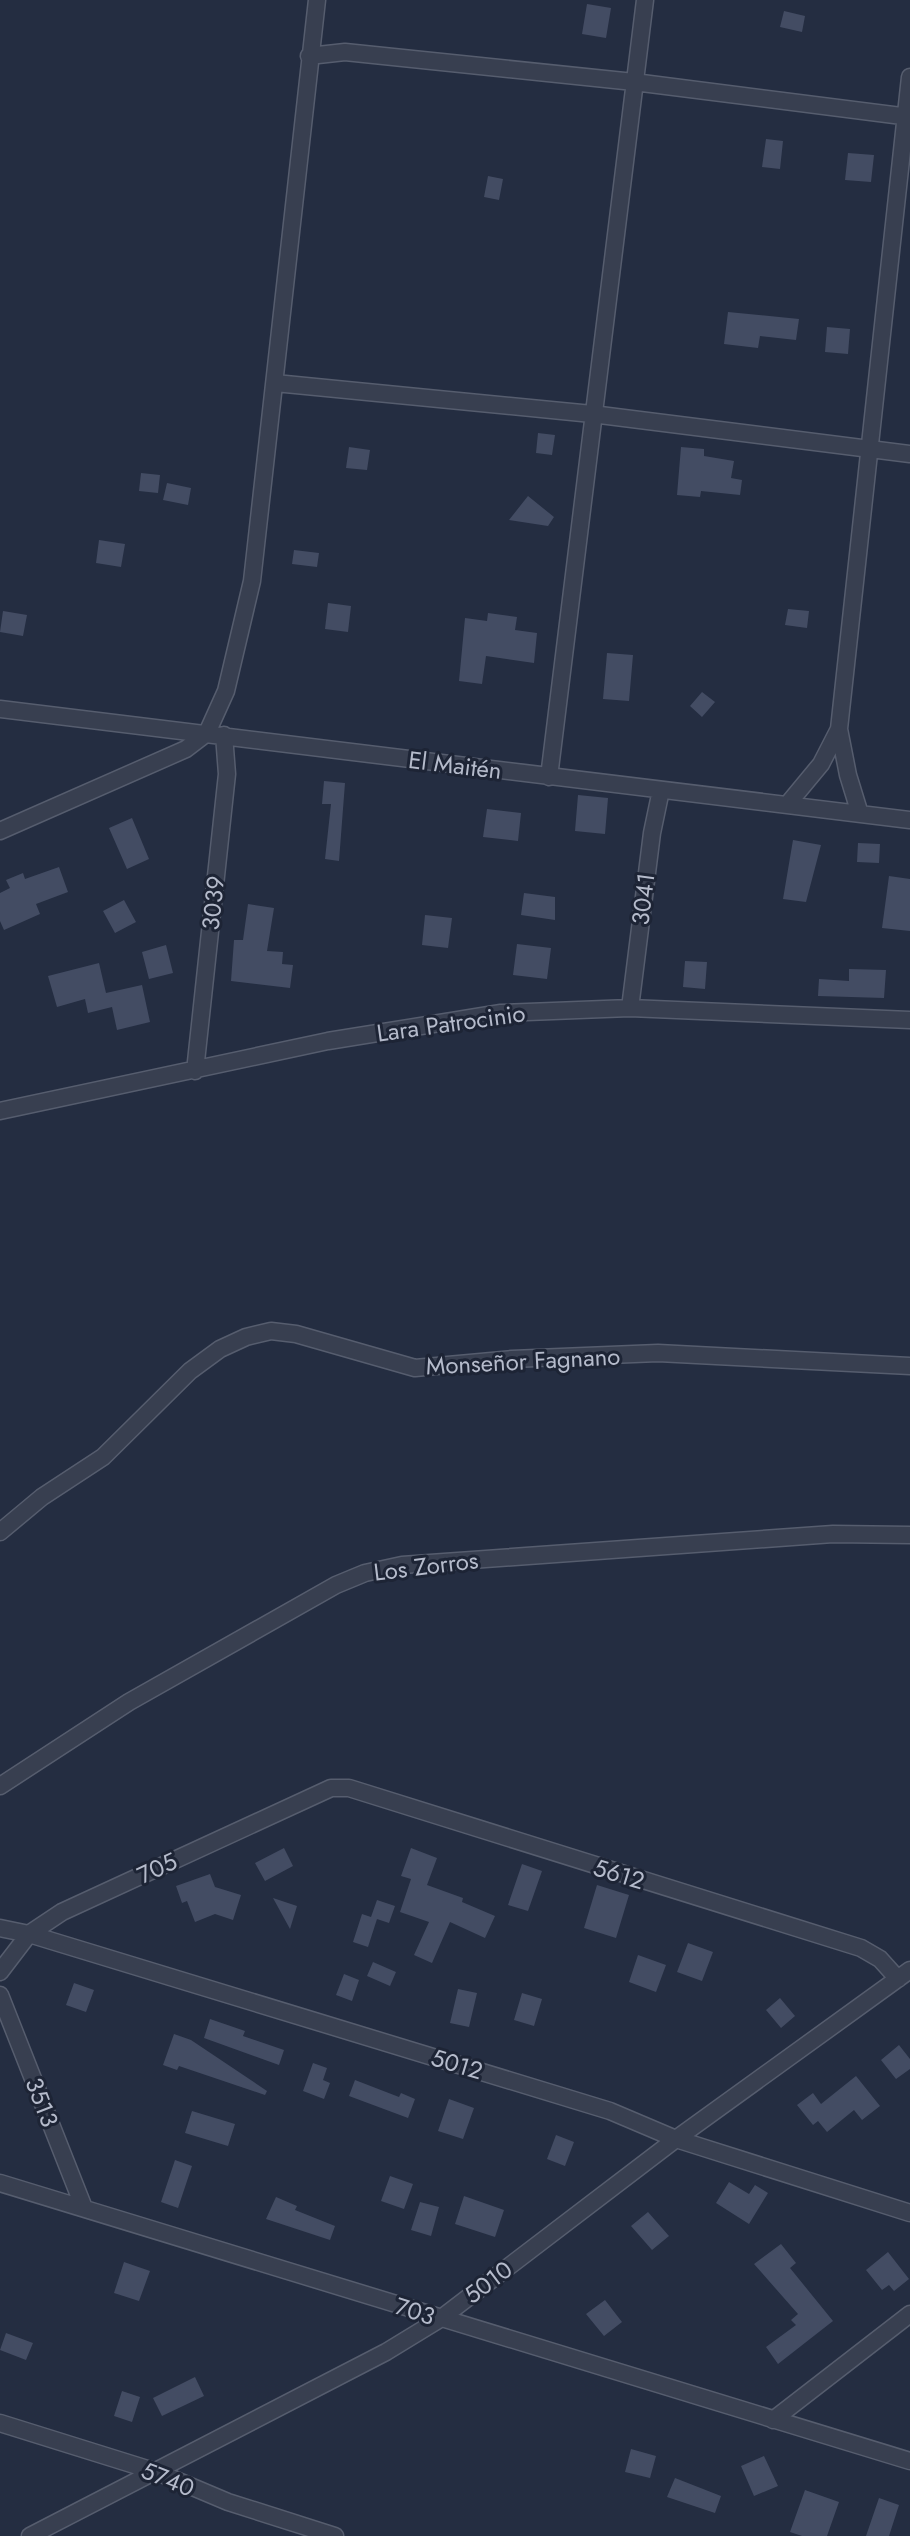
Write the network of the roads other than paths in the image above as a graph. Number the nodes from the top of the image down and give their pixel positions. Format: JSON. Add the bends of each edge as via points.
{"nodes":[{"id":1,"x":317,"y":0,"type":"edge"},
{"id":2,"x":645,"y":0,"type":"edge"},
{"id":3,"x":309,"y":56,"type":"junction"},
{"id":4,"x":910,"y":77,"type":"edge"},
{"id":5,"x":634,"y":82,"type":"junction"},
{"id":6,"x":908,"y":117,"type":"edge"},
{"id":7,"x":275,"y":383,"type":"junction"},
{"id":8,"x":592,"y":414,"type":"junction"},
{"id":9,"x":871,"y":448,"type":"junction"},
{"id":10,"x":910,"y":453,"type":"edge"},
{"id":11,"x":0,"y":709,"type":"edge"},
{"id":12,"x":839,"y":729,"type":"junction"},
{"id":13,"x":207,"y":733,"type":"junction"},
{"id":14,"x":224,"y":735,"type":"junction"},
{"id":15,"x":549,"y":777,"type":"junction"},
{"id":16,"x":661,"y":790,"type":"junction"},
{"id":17,"x":787,"y":805,"type":"junction"},
{"id":18,"x":860,"y":814,"type":"junction"},
{"id":19,"x":910,"y":820,"type":"edge"},
{"id":20,"x":0,"y":831,"type":"edge"},
{"id":21,"x":629,"y":1008,"type":"junction"},
{"id":22,"x":910,"y":1020,"type":"edge"},
{"id":23,"x":195,"y":1071,"type":"junction"},
{"id":24,"x":0,"y":1111,"type":"edge"},
{"id":25,"x":910,"y":1366,"type":"edge"},
{"id":26,"x":0,"y":1531,"type":"edge"},
{"id":27,"x":910,"y":1535,"type":"edge"},
{"id":28,"x":0,"y":1786,"type":"edge"},
{"id":29,"x":331,"y":1788,"type":"joint"},
{"id":30,"x":0,"y":1928,"type":"edge"},
{"id":31,"x":29,"y":1934,"type":"junction"},
{"id":32,"x":0,"y":1972,"type":"edge"},
{"id":33,"x":904,"y":1975,"type":"edge"},
{"id":34,"x":0,"y":1995,"type":"edge"},
{"id":35,"x":676,"y":2139,"type":"junction"},
{"id":36,"x":0,"y":2183,"type":"edge"},
{"id":37,"x":84,"y":2208,"type":"junction"},
{"id":38,"x":910,"y":2213,"type":"edge"},
{"id":39,"x":910,"y":2314,"type":"edge"},
{"id":40,"x":439,"y":2319,"type":"junction"},
{"id":41,"x":773,"y":2420,"type":"junction"},
{"id":42,"x":0,"y":2423,"type":"edge"},
{"id":43,"x":910,"y":2461,"type":"edge"},
{"id":44,"x":157,"y":2472,"type":"junction"},
{"id":45,"x":30,"y":2536,"type":"edge"},
{"id":46,"x":335,"y":2536,"type":"edge"}],
"edges":[{"from":1,"to":3,"type":"street"},
{"from":2,"to":5,"type":"street"},
{"from":3,"to":5,"type":"street","via":[[345,52]]},
{"from":3,"to":7,"type":"street"},
{"from":4,"to":6,"type":"street"},
{"from":5,"to":6,"type":"street"},
{"from":5,"to":8,"type":"street"},
{"from":6,"to":9,"type":"street"},
{"from":7,"to":8,"type":"street"},
{"from":7,"to":13,"type":"street","via":[[252,581],[226,691]]},
{"from":8,"to":9,"type":"street"},
{"from":8,"to":15,"type":"street"},
{"from":9,"to":10,"type":"street"},
{"from":9,"to":12,"type":"street"},
{"from":11,"to":13,"type":"street","name":"El Maitén"},
{"from":12,"to":17,"type":"street","via":[[821,764]]},
{"from":12,"to":18,"type":"street"},
{"from":13,"to":14,"type":"street","name":"El Maitén"},
{"from":13,"to":20,"type":"street","via":[[176,754]]},
{"from":14,"to":15,"type":"street","name":"El Maitén"},
{"from":14,"to":23,"type":"street","name":"3039","via":[[227,774]]},
{"from":15,"to":16,"type":"street","name":"El Maitén"},
{"from":16,"to":17,"type":"street","name":"El Maitén"},
{"from":16,"to":21,"type":"street","name":"3041"},
{"from":17,"to":18,"type":"street","name":"El Maitén"},
{"from":18,"to":19,"type":"street","name":"El Maitén"},
{"from":21,"to":22,"type":"street","name":"Lara Patrocinio"},
{"from":21,"to":23,"type":"street","name":"Lara Patrocinio","via":[[501,1013],[328,1041]]},
{"from":23,"to":24,"type":"street","name":"Lara Patrocinio"},
{"from":25,"to":26,"type":"street","name":"Monseñor Fagnano","via":[[658,1353],[415,1368],[271,1331],[220,1349],[190,1371],[103,1457]]},
{"from":27,"to":28,"type":"street","name":"Los Zorros","via":[[819,1535],[402,1565],[365,1573],[129,1702]]},
{"from":29,"to":31,"type":"street","name":"705","via":[[62,1912]]},
{"from":29,"to":33,"type":"street","name":"5612","via":[[349,1788],[861,1948]]},
{"from":30,"to":31,"type":"street","name":"5012"},
{"from":31,"to":32,"type":"street","name":"705"},
{"from":31,"to":35,"type":"street","name":"5012","via":[[610,2111]]},
{"from":33,"to":35,"type":"street","name":"5010"},
{"from":34,"to":37,"type":"street","name":"3513"},
{"from":35,"to":38,"type":"street","name":"5012"},
{"from":35,"to":40,"type":"street","name":"5010"},
{"from":36,"to":37,"type":"street","name":"703"},
{"from":37,"to":40,"type":"street","name":"703"},
{"from":39,"to":41,"type":"street"},
{"from":40,"to":41,"type":"street","name":"703"},
{"from":40,"to":44,"type":"street","name":"5010","via":[[386,2352]]},
{"from":41,"to":43,"type":"street","name":"703"},
{"from":42,"to":44,"type":"street","name":"5740"},
{"from":44,"to":45,"type":"street","name":"5010"},
{"from":44,"to":46,"type":"street","name":"5740","via":[[228,2502]]}]}
